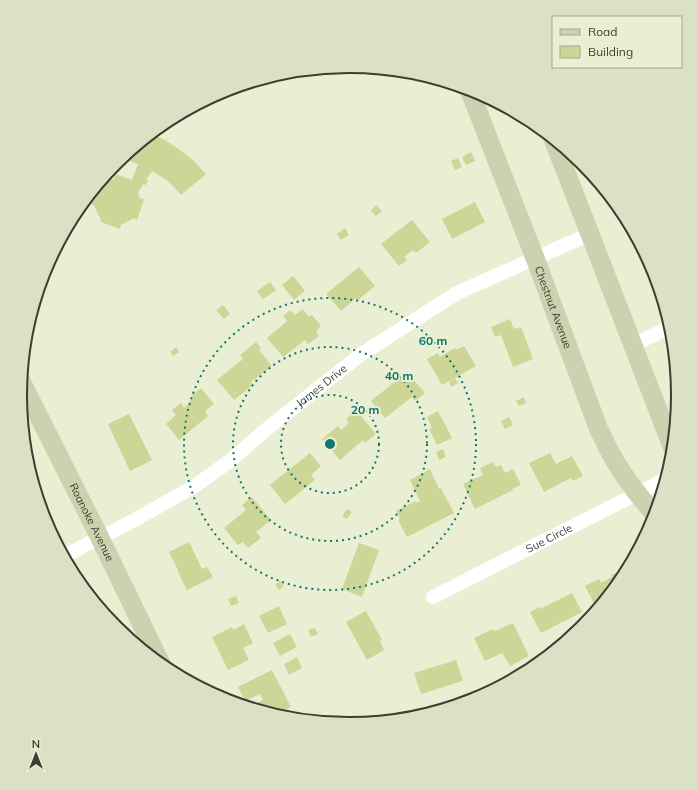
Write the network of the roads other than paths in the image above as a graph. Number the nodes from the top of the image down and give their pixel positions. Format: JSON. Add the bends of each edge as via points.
{"nodes":[{"id":1,"x":473,"y":98,"type":"edge"},
{"id":2,"x":557,"y":150,"type":"edge"},
{"id":3,"x":590,"y":234,"type":"junction"},
{"id":4,"x":535,"y":258,"type":"junction"},
{"id":5,"x":664,"y":330,"type":"edge"},
{"id":6,"x":633,"y":345,"type":"junction"},
{"id":7,"x":27,"y":393,"type":"edge"},
{"id":8,"x":668,"y":436,"type":"edge"},
{"id":9,"x":659,"y":483,"type":"edge"},
{"id":10,"x":637,"y":494,"type":"junction"},
{"id":11,"x":650,"y":509,"type":"edge"},
{"id":12,"x":100,"y":538,"type":"junction"},
{"id":13,"x":69,"y":554,"type":"edge"},
{"id":14,"x":433,"y":597,"type":"dead end"},
{"id":15,"x":155,"y":651,"type":"edge"}],
"edges":[{"from":1,"to":4,"type":"street","name":"Chestnut Avenue"},
{"from":2,"to":3,"type":"street"},
{"from":3,"to":4,"type":"street","name":"James Drive"},
{"from":3,"to":6,"type":"street"},
{"from":4,"to":10,"type":"street","name":"Chestnut Avenue","via":[[599,430]]},
{"from":4,"to":12,"type":"street","name":"James Drive","via":[[457,293],[360,355],[262,432],[231,460],[195,486]]},
{"from":5,"to":6,"type":"street"},
{"from":6,"to":8,"type":"street"},
{"from":7,"to":12,"type":"street","name":"Roanoke Avenue"},
{"from":9,"to":10,"type":"street","name":"Sue Circle"},
{"from":10,"to":11,"type":"street","name":"Chestnut Avenue"},
{"from":10,"to":14,"type":"street","name":"Sue Circle"},
{"from":12,"to":13,"type":"street","name":"James Drive"},
{"from":12,"to":15,"type":"street","name":"Roanoke Avenue"}]}
